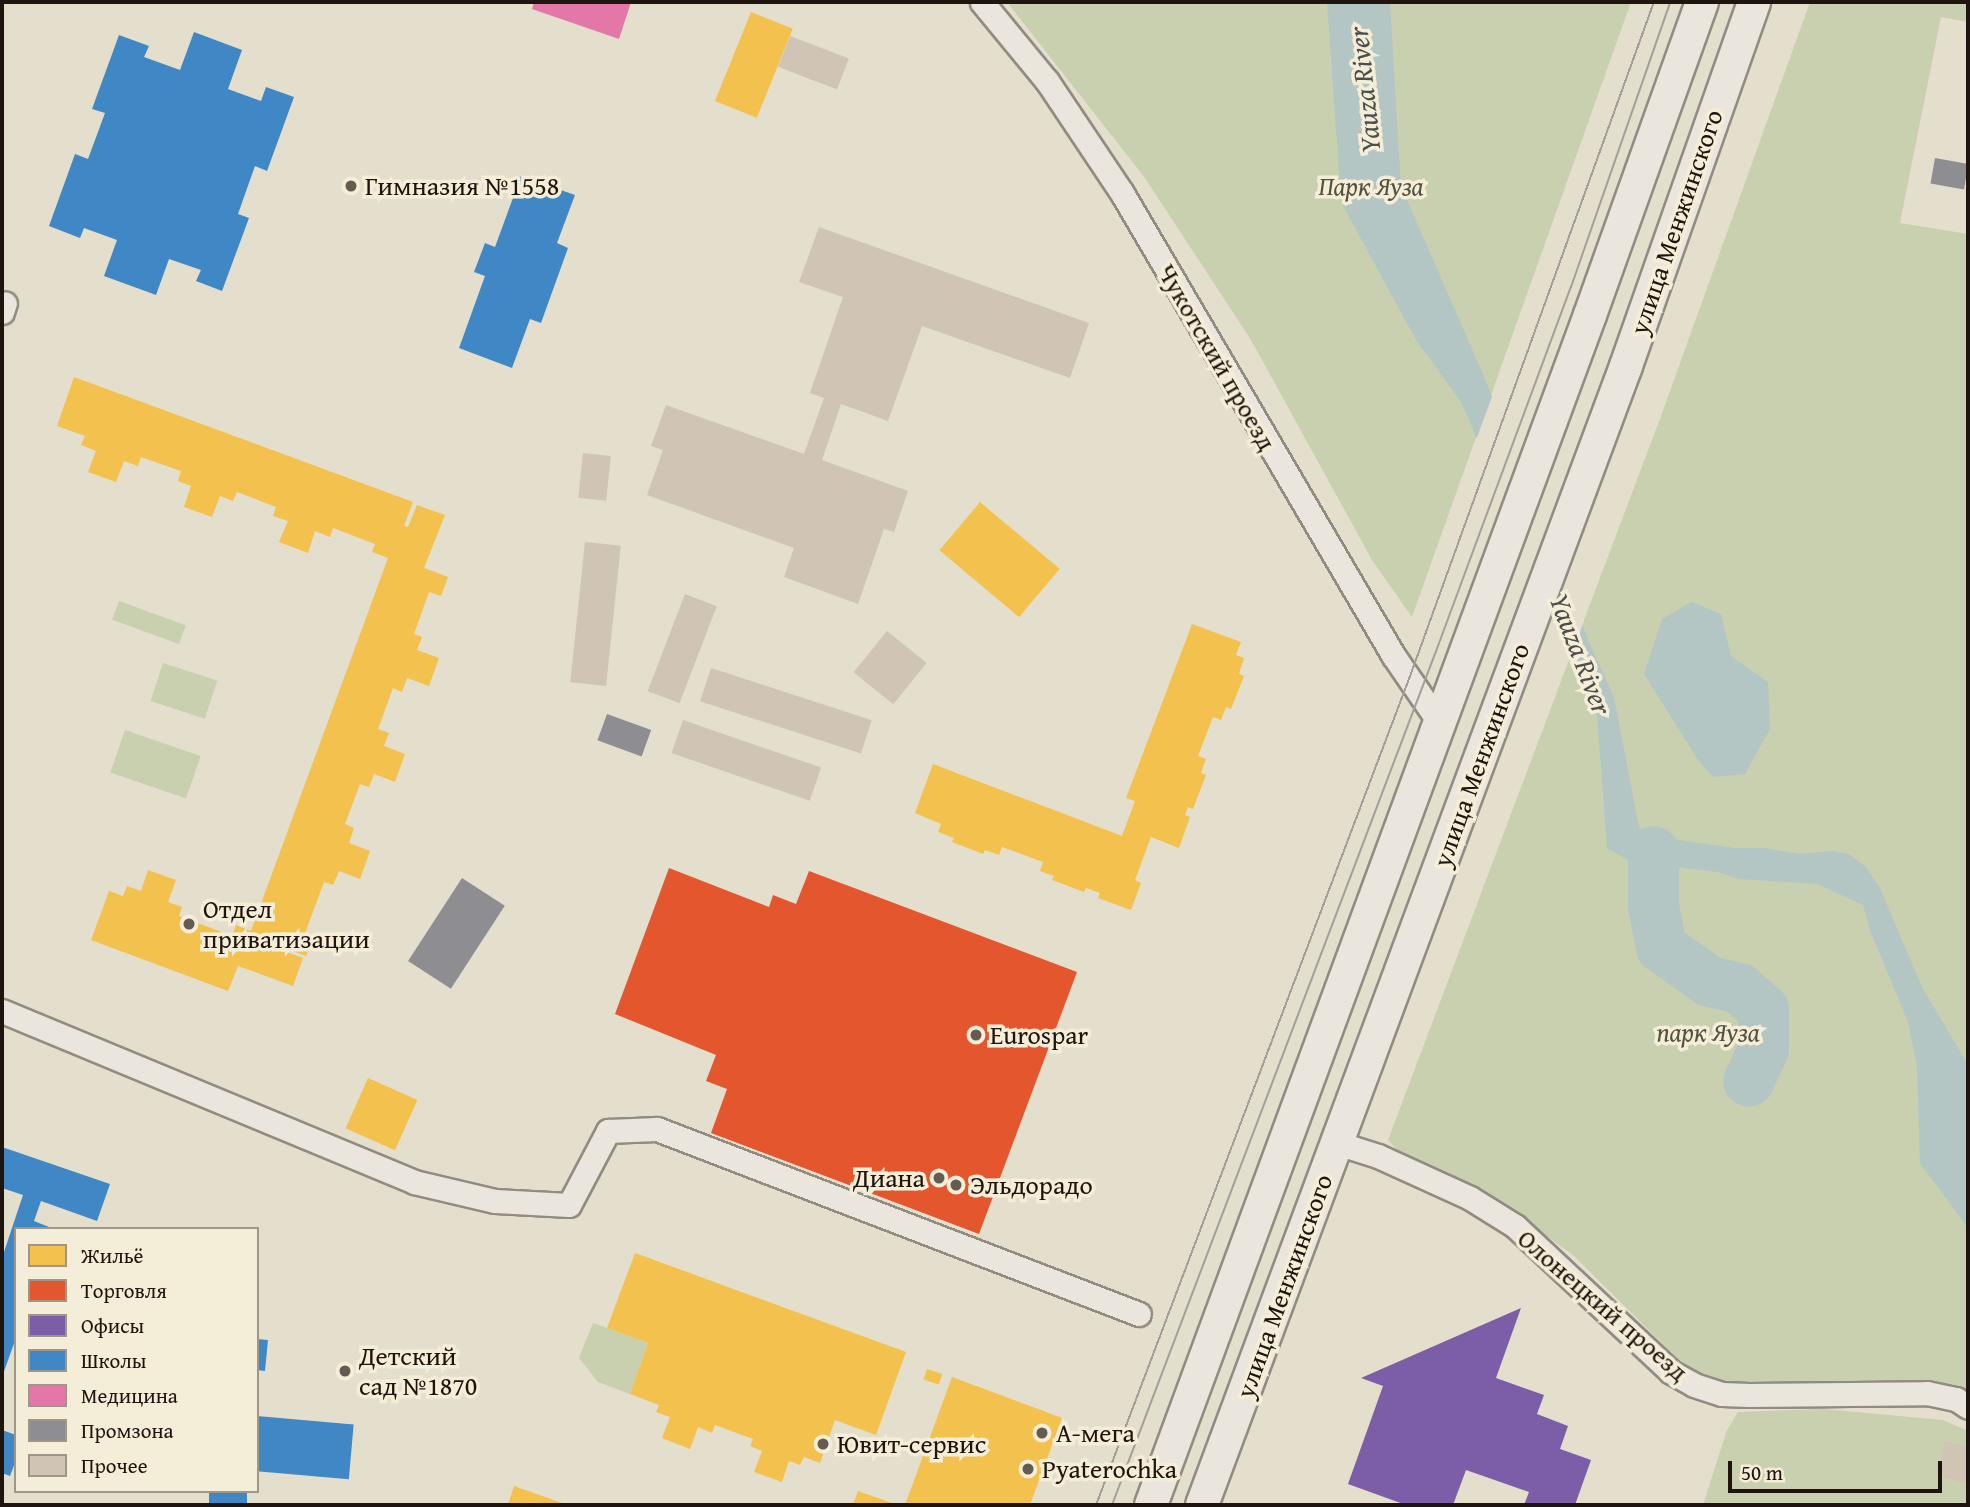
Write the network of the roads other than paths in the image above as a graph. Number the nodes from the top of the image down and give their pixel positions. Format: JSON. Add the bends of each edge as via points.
{"nodes":[{"id":1,"x":982,"y":2,"type":"edge"},
{"id":2,"x":1702,"y":2,"type":"edge"},
{"id":3,"x":1754,"y":2,"type":"edge"},
{"id":4,"x":1439,"y":722,"type":"junction"},
{"id":5,"x":2,"y":1011,"type":"edge"},
{"id":6,"x":1337,"y":1143,"type":"junction"},
{"id":7,"x":1139,"y":1314,"type":"dead end"},
{"id":8,"x":1968,"y":1407,"type":"edge"},
{"id":9,"x":1151,"y":1505,"type":"edge"},
{"id":10,"x":1202,"y":1505,"type":"edge"}],
"edges":[{"from":1,"to":4,"type":"street","name":"Чукотский проезд","via":[[1046,81],[1122,193],[1386,643]]},
{"from":2,"to":4,"type":"main road","name":"улица Менжинского"},
{"from":3,"to":6,"type":"main road","name":"улица Менжинского","via":[[1626,366]]},
{"from":4,"to":9,"type":"main road","name":"улица Менжинского"},
{"from":5,"to":7,"type":"street","via":[[414,1182],[495,1201],[569,1205],[608,1130],[657,1129]]},
{"from":6,"to":8,"type":"street","name":"Олонецкий проезд","via":[[1378,1156],[1470,1198],[1515,1226],[1671,1372],[1694,1385],[1722,1394],[1749,1395],[1927,1393],[1956,1399]]},
{"from":6,"to":10,"type":"main road","name":"улица Менжинского"}]}
